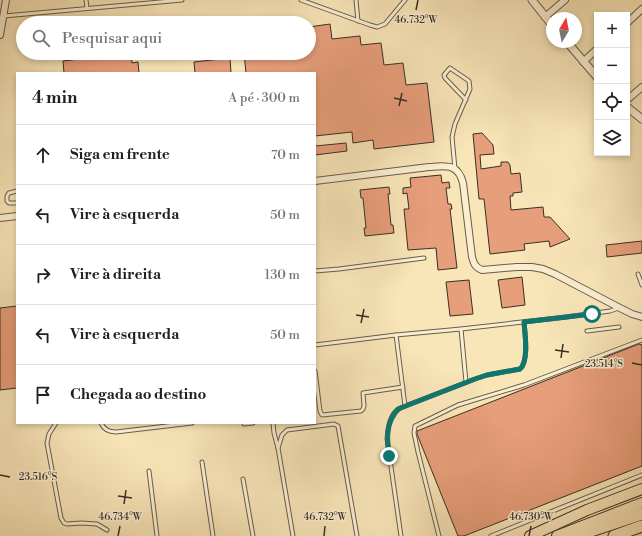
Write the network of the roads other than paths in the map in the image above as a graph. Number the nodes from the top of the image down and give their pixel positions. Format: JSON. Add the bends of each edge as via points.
{"nodes":[{"id":1,"x":6,"y":0,"type":"edge"},
{"id":2,"x":86,"y":0,"type":"edge"},
{"id":3,"x":182,"y":0,"type":"edge"},
{"id":4,"x":301,"y":0,"type":"edge"},
{"id":5,"x":318,"y":0,"type":"edge"},
{"id":6,"x":356,"y":0,"type":"edge"},
{"id":7,"x":405,"y":0,"type":"edge"},
{"id":8,"x":532,"y":0,"type":"edge"},
{"id":9,"x":565,"y":0,"type":"edge"},
{"id":10,"x":318,"y":6,"type":"junction"},
{"id":11,"x":87,"y":8,"type":"junction"},
{"id":12,"x":642,"y":9,"type":"edge"},
{"id":13,"x":4,"y":16,"type":"junction"},
{"id":14,"x":545,"y":16,"type":"joint"},
{"id":15,"x":630,"y":20,"type":"edge"},
{"id":16,"x":358,"y":21,"type":"junction"},
{"id":17,"x":0,"y":35,"type":"edge"},
{"id":18,"x":571,"y":48,"type":"edge"},
{"id":19,"x":594,"y":52,"type":"edge"},
{"id":20,"x":583,"y":62,"type":"junction"},
{"id":21,"x":594,"y":74,"type":"edge"},
{"id":22,"x":642,"y":87,"type":"edge"},
{"id":23,"x":630,"y":97,"type":"edge"},
{"id":24,"x":466,"y":100,"type":"junction"},
{"id":25,"x":630,"y":109,"type":"edge"},
{"id":26,"x":642,"y":119,"type":"edge"},
{"id":27,"x":455,"y":169,"type":"junction"},
{"id":28,"x":316,"y":181,"type":"edge"},
{"id":29,"x":16,"y":191,"type":"edge"},
{"id":30,"x":16,"y":203,"type":"edge"},
{"id":31,"x":16,"y":216,"type":"edge"},
{"id":32,"x":0,"y":218,"type":"edge"},
{"id":33,"x":424,"y":258,"type":"dead end"},
{"id":34,"x":316,"y":271,"type":"edge"},
{"id":35,"x":638,"y":274,"type":"dead end"},
{"id":36,"x":642,"y":285,"type":"edge"},
{"id":37,"x":620,"y":308,"type":"junction"},
{"id":38,"x":642,"y":317,"type":"edge"},
{"id":39,"x":524,"y":322,"type":"junction"},
{"id":40,"x":619,"y":327,"type":"dead end"},
{"id":41,"x":461,"y":329,"type":"junction"},
{"id":42,"x":587,"y":331,"type":"dead end"},
{"id":43,"x":396,"y":335,"type":"junction"},
{"id":44,"x":642,"y":340,"type":"edge"},
{"id":45,"x":316,"y":345,"type":"edge"},
{"id":46,"x":316,"y":379,"type":"edge"},
{"id":47,"x":466,"y":382,"type":"junction"},
{"id":48,"x":402,"y":387,"type":"junction"},
{"id":49,"x":405,"y":406,"type":"junction"},
{"id":50,"x":320,"y":411,"type":"junction"},
{"id":51,"x":316,"y":412,"type":"edge"},
{"id":52,"x":55,"y":424,"type":"edge"},
{"id":53,"x":101,"y":424,"type":"edge"},
{"id":54,"x":184,"y":424,"type":"edge"},
{"id":55,"x":273,"y":424,"type":"edge"},
{"id":56,"x":278,"y":448,"type":"junction"},
{"id":57,"x":202,"y":462,"type":"dead end"},
{"id":58,"x":149,"y":471,"type":"dead end"},
{"id":59,"x":642,"y":475,"type":"edge"},
{"id":60,"x":243,"y":479,"type":"dead end"},
{"id":61,"x":642,"y":489,"type":"edge"},
{"id":62,"x":642,"y":503,"type":"edge"},
{"id":63,"x":642,"y":514,"type":"edge"},
{"id":64,"x":642,"y":526,"type":"edge"},
{"id":65,"x":107,"y":530,"type":"dead end"},
{"id":66,"x":157,"y":536,"type":"edge"},
{"id":67,"x":213,"y":536,"type":"edge"},
{"id":68,"x":253,"y":536,"type":"edge"},
{"id":69,"x":293,"y":536,"type":"edge"},
{"id":70,"x":357,"y":536,"type":"edge"},
{"id":71,"x":401,"y":536,"type":"edge"},
{"id":72,"x":439,"y":536,"type":"edge"},
{"id":73,"x":491,"y":536,"type":"edge"},
{"id":74,"x":530,"y":536,"type":"edge"},
{"id":75,"x":557,"y":536,"type":"edge"},
{"id":76,"x":576,"y":536,"type":"edge"},
{"id":77,"x":614,"y":536,"type":"edge"}],
"edges":[{"from":1,"to":13,"type":"street"},
{"from":2,"to":11,"type":"lane"},
{"from":3,"to":11,"type":"lane"},
{"from":4,"to":10,"type":"lane"},
{"from":5,"to":10,"type":"lane"},
{"from":6,"to":16,"type":"lane"},
{"from":7,"to":16,"type":"lane","via":[[381,26],[374,27]]},
{"from":8,"to":14,"type":"street"},
{"from":9,"to":14,"type":"street"},
{"from":10,"to":16,"type":"lane"},
{"from":11,"to":13,"type":"lane"},
{"from":12,"to":15,"type":"street"},
{"from":13,"to":17,"type":"street"},
{"from":18,"to":20,"type":"street"},
{"from":19,"to":20,"type":"street"},
{"from":20,"to":21,"type":"street"},
{"from":22,"to":23,"type":"street"},
{"from":24,"to":24,"type":"lane","via":[[470,90],[469,81],[450,68],[444,75],[445,78]]},
{"from":24,"to":27,"type":"lane","via":[[452,136]]},
{"from":25,"to":26,"type":"street"},
{"from":27,"to":28,"type":"street","via":[[445,166]]},
{"from":27,"to":37,"type":"street","via":[[463,183],[472,257],[476,266],[482,270],[517,267],[543,269]]},
{"from":29,"to":30,"type":"lane","via":[[9,193],[7,201]]},
{"from":31,"to":32,"type":"street"},
{"from":33,"to":34,"type":"lane"},
{"from":35,"to":36,"type":"lane"},
{"from":37,"to":38,"type":"street"},
{"from":37,"to":39,"type":"lane"},
{"from":39,"to":41,"type":"lane"},
{"from":39,"to":47,"type":"lane","via":[[526,348],[523,367]]},
{"from":40,"to":42,"type":"lane"},
{"from":41,"to":43,"type":"lane"},
{"from":41,"to":47,"type":"lane"},
{"from":43,"to":45,"type":"lane"},
{"from":43,"to":48,"type":"lane"},
{"from":44,"to":72,"type":"lane","via":[[524,385],[458,406],[415,426],[418,452]]},
{"from":46,"to":50,"type":"lane"},
{"from":47,"to":49,"type":"lane"},
{"from":48,"to":49,"type":"lane"},
{"from":48,"to":50,"type":"lane","via":[[363,393],[364,406],[361,411],[324,415]]},
{"from":49,"to":71,"type":"lane","via":[[398,409],[392,417],[388,425],[387,439]]},
{"from":50,"to":51,"type":"lane"},
{"from":52,"to":65,"type":"lane","via":[[48,434],[47,443],[61,518],[67,524],[97,524]]},
{"from":53,"to":54,"type":"lane","via":[[110,432]]},
{"from":55,"to":56,"type":"lane"},
{"from":56,"to":69,"type":"lane"},
{"from":56,"to":70,"type":"lane","via":[[282,435],[287,430],[334,424],[338,426]]},
{"from":57,"to":67,"type":"lane"},
{"from":58,"to":66,"type":"lane"},
{"from":59,"to":73,"type":"lane"},
{"from":60,"to":68,"type":"lane"},
{"from":61,"to":74,"type":"highway"},
{"from":62,"to":75,"type":"highway"},
{"from":63,"to":76,"type":"highway"},
{"from":64,"to":77,"type":"highway"}]}
